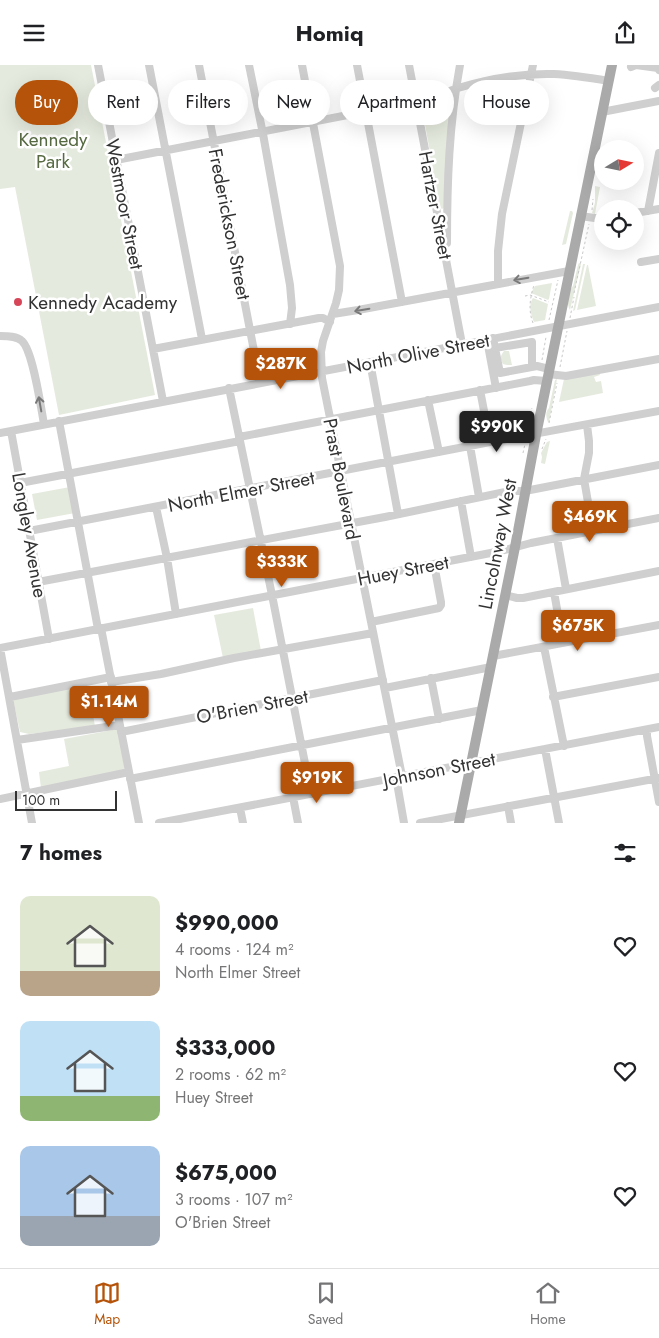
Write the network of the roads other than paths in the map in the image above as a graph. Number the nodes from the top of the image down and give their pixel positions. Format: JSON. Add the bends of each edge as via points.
{"nodes":[{"id":1,"x":98,"y":65,"type":"edge"},
{"id":2,"x":149,"y":65,"type":"edge"},
{"id":3,"x":199,"y":65,"type":"edge"},
{"id":4,"x":249,"y":65,"type":"edge"},
{"id":5,"x":302,"y":65,"type":"edge"},
{"id":6,"x":357,"y":65,"type":"edge"},
{"id":7,"x":409,"y":65,"type":"edge"},
{"id":8,"x":460,"y":65,"type":"edge"},
{"id":9,"x":532,"y":65,"type":"edge"},
{"id":10,"x":612,"y":65,"type":"edge"},
{"id":11,"x":631,"y":67,"type":"dead end"},
{"id":12,"x":659,"y":69,"type":"edge"},
{"id":13,"x":530,"y":75,"type":"junction"},
{"id":14,"x":305,"y":80,"type":"edge"},
{"id":15,"x":360,"y":80,"type":"edge"},
{"id":16,"x":412,"y":80,"type":"edge"},
{"id":17,"x":608,"y":81,"type":"junction"},
{"id":18,"x":456,"y":89,"type":"junction"},
{"id":19,"x":659,"y":101,"type":"edge"},
{"id":20,"x":602,"y":112,"type":"junction"},
{"id":21,"x":296,"y":125,"type":"edge"},
{"id":22,"x":314,"y":125,"type":"edge"},
{"id":23,"x":369,"y":125,"type":"edge"},
{"id":24,"x":421,"y":125,"type":"edge"},
{"id":25,"x":262,"y":131,"type":"junction"},
{"id":26,"x":214,"y":141,"type":"junction"},
{"id":27,"x":165,"y":150,"type":"junction"},
{"id":28,"x":659,"y":155,"type":"edge"},
{"id":29,"x":116,"y":160,"type":"junction"},
{"id":30,"x":659,"y":209,"type":"edge"},
{"id":31,"x":648,"y":211,"type":"junction"},
{"id":32,"x":644,"y":212,"type":"edge"},
{"id":33,"x":580,"y":216,"type":"junction"},
{"id":34,"x":594,"y":218,"type":"edge"},
{"id":35,"x":659,"y":259,"type":"edge"},
{"id":36,"x":447,"y":262,"type":"junction"},
{"id":37,"x":641,"y":262,"type":"dead end"},
{"id":38,"x":569,"y":271,"type":"junction"},
{"id":39,"x":498,"y":284,"type":"junction"},
{"id":40,"x":452,"y":292,"type":"junction"},
{"id":41,"x":402,"y":301,"type":"junction"},
{"id":42,"x":659,"y":307,"type":"edge"},
{"id":43,"x":332,"y":318,"type":"junction"},
{"id":44,"x":290,"y":323,"type":"junction"},
{"id":45,"x":554,"y":323,"type":"junction"},
{"id":46,"x":250,"y":331,"type":"junction"},
{"id":47,"x":0,"y":336,"type":"edge"},
{"id":48,"x":202,"y":339,"type":"junction"},
{"id":49,"x":490,"y":339,"type":"junction"},
{"id":50,"x":462,"y":344,"type":"junction"},
{"id":51,"x":495,"y":348,"type":"junction"},
{"id":52,"x":153,"y":349,"type":"junction"},
{"id":53,"x":659,"y":359,"type":"edge"},
{"id":54,"x":370,"y":362,"type":"junction"},
{"id":55,"x":532,"y":367,"type":"junction"},
{"id":56,"x":321,"y":371,"type":"junction"},
{"id":57,"x":548,"y":375,"type":"junction"},
{"id":58,"x":260,"y":383,"type":"junction"},
{"id":59,"x":496,"y":388,"type":"junction"},
{"id":60,"x":229,"y":389,"type":"junction"},
{"id":61,"x":480,"y":391,"type":"junction"},
{"id":62,"x":428,"y":400,"type":"junction"},
{"id":63,"x":163,"y":401,"type":"junction"},
{"id":64,"x":378,"y":410,"type":"junction"},
{"id":65,"x":659,"y":411,"type":"edge"},
{"id":66,"x":330,"y":420,"type":"junction"},
{"id":67,"x":59,"y":421,"type":"junction"},
{"id":68,"x":44,"y":424,"type":"junction"},
{"id":69,"x":587,"y":425,"type":"junction"},
{"id":70,"x":11,"y":431,"type":"junction"},
{"id":71,"x":0,"y":433,"type":"edge"},
{"id":72,"x":536,"y":435,"type":"junction"},
{"id":73,"x":239,"y":439,"type":"junction"},
{"id":74,"x":490,"y":443,"type":"junction"},
{"id":75,"x":470,"y":447,"type":"junction"},
{"id":76,"x":438,"y":453,"type":"junction"},
{"id":77,"x":388,"y":462,"type":"junction"},
{"id":78,"x":659,"y":465,"type":"edge"},
{"id":79,"x":340,"y":472,"type":"junction"},
{"id":80,"x":69,"y":473,"type":"junction"},
{"id":81,"x":584,"y":479,"type":"junction"},
{"id":82,"x":20,"y":483,"type":"junction"},
{"id":83,"x":250,"y":489,"type":"junction"},
{"id":84,"x":524,"y":491,"type":"junction"},
{"id":85,"x":479,"y":497,"type":"junction"},
{"id":86,"x":461,"y":501,"type":"junction"},
{"id":87,"x":156,"y":507,"type":"junction"},
{"id":88,"x":398,"y":513,"type":"junction"},
{"id":89,"x":659,"y":518,"type":"edge"},
{"id":90,"x":78,"y":522,"type":"junction"},
{"id":91,"x":351,"y":523,"type":"junction"},
{"id":92,"x":29,"y":531,"type":"junction"},
{"id":93,"x":593,"y":531,"type":"junction"},
{"id":94,"x":557,"y":538,"type":"junction"},
{"id":95,"x":261,"y":539,"type":"junction"},
{"id":96,"x":515,"y":547,"type":"junction"},
{"id":97,"x":471,"y":557,"type":"junction"},
{"id":98,"x":167,"y":558,"type":"junction"},
{"id":99,"x":434,"y":564,"type":"junction"},
{"id":100,"x":659,"y":571,"type":"edge"},
{"id":101,"x":88,"y":572,"type":"junction"},
{"id":102,"x":362,"y":578,"type":"junction"},
{"id":103,"x":38,"y":582,"type":"junction"},
{"id":104,"x":566,"y":589,"type":"junction"},
{"id":105,"x":554,"y":592,"type":"junction"},
{"id":106,"x":272,"y":595,"type":"junction"},
{"id":107,"x":505,"y":595,"type":"junction"},
{"id":108,"x":176,"y":613,"type":"junction"},
{"id":109,"x":371,"y":623,"type":"junction"},
{"id":110,"x":659,"y":625,"type":"edge"},
{"id":111,"x":99,"y":629,"type":"junction"},
{"id":112,"x":373,"y":633,"type":"junction"},
{"id":113,"x":49,"y":639,"type":"junction"},
{"id":114,"x":563,"y":643,"type":"junction"},
{"id":115,"x":544,"y":647,"type":"junction"},
{"id":116,"x":0,"y":648,"type":"edge"},
{"id":117,"x":283,"y":650,"type":"junction"},
{"id":118,"x":492,"y":662,"type":"junction"},
{"id":119,"x":659,"y":677,"type":"edge"},
{"id":120,"x":431,"y":678,"type":"junction"},
{"id":121,"x":111,"y":680,"type":"junction"},
{"id":122,"x":384,"y":684,"type":"junction"},
{"id":123,"x":10,"y":697,"type":"junction"},
{"id":124,"x":554,"y":697,"type":"junction"},
{"id":125,"x":292,"y":699,"type":"junction"},
{"id":126,"x":482,"y":710,"type":"junction"},
{"id":127,"x":439,"y":719,"type":"junction"},
{"id":128,"x":659,"y":727,"type":"edge"},
{"id":129,"x":120,"y":728,"type":"junction"},
{"id":130,"x":392,"y":729,"type":"junction"},
{"id":131,"x":646,"y":730,"type":"junction"},
{"id":132,"x":17,"y":740,"type":"junction"},
{"id":133,"x":302,"y":746,"type":"junction"},
{"id":134,"x":564,"y":746,"type":"junction"},
{"id":135,"x":545,"y":749,"type":"junction"},
{"id":136,"x":471,"y":763,"type":"junction"},
{"id":137,"x":130,"y":776,"type":"junction"},
{"id":138,"x":399,"y":777,"type":"junction"},
{"id":139,"x":657,"y":778,"type":"edge"},
{"id":140,"x":27,"y":793,"type":"junction"},
{"id":141,"x":311,"y":793,"type":"junction"},
{"id":142,"x":293,"y":797,"type":"junction"},
{"id":143,"x":554,"y":797,"type":"junction"},
{"id":144,"x":0,"y":799,"type":"edge"},
{"id":145,"x":659,"y":802,"type":"edge"},
{"id":146,"x":508,"y":807,"type":"junction"},
{"id":147,"x":240,"y":808,"type":"junction"},
{"id":148,"x":460,"y":819,"type":"edge"},
{"id":149,"x":189,"y":820,"type":"edge"},
{"id":150,"x":32,"y":823,"type":"edge"},
{"id":151,"x":139,"y":823,"type":"edge"},
{"id":152,"x":160,"y":823,"type":"edge"},
{"id":153,"x":243,"y":823,"type":"edge"},
{"id":154,"x":298,"y":823,"type":"edge"},
{"id":155,"x":404,"y":823,"type":"edge"},
{"id":156,"x":420,"y":823,"type":"edge"},
{"id":157,"x":511,"y":823,"type":"edge"},
{"id":158,"x":559,"y":823,"type":"edge"}],
"edges":[{"from":1,"to":29,"type":"street","name":"Westmoor Street"},
{"from":2,"to":27,"type":"street"},
{"from":3,"to":26,"type":"street","name":"Frederickson Street"},
{"from":4,"to":25,"type":"street"},
{"from":5,"to":14,"type":"street","name":"Prast Boulevard"},
{"from":6,"to":15,"type":"street"},
{"from":7,"to":16,"type":"street","name":"Hartzer Street"},
{"from":8,"to":18,"type":"street"},
{"from":9,"to":13,"type":"street"},
{"from":10,"to":17,"type":"main road","name":"Lincolnway West"},
{"from":11,"to":12,"type":"street"},
{"from":13,"to":17,"type":"street","via":[[555,74]]},
{"from":13,"to":18,"type":"street"},
{"from":13,"to":39,"type":"street","via":[[502,214]]},
{"from":17,"to":20,"type":"main road","name":"Lincolnway West"},
{"from":18,"to":36,"type":"street","via":[[448,157]]},
{"from":19,"to":20,"type":"street"},
{"from":20,"to":33,"type":"main road","name":"Lincolnway West"},
{"from":21,"to":25,"type":"street"},
{"from":22,"to":43,"type":"street","name":"Prast Boulevard","via":[[340,266],[339,290]]},
{"from":23,"to":41,"type":"street"},
{"from":24,"to":36,"type":"street","name":"Hartzer Street"},
{"from":25,"to":26,"type":"street"},
{"from":25,"to":44,"type":"street","via":[[290,285]]},
{"from":26,"to":27,"type":"street"},
{"from":26,"to":46,"type":"street","name":"Frederickson Street"},
{"from":27,"to":29,"type":"street"},
{"from":27,"to":48,"type":"street"},
{"from":28,"to":31,"type":"street"},
{"from":29,"to":52,"type":"street","name":"Westmoor Street"},
{"from":30,"to":31,"type":"street"},
{"from":31,"to":32,"type":"street"},
{"from":33,"to":34,"type":"street"},
{"from":33,"to":38,"type":"main road","name":"Lincolnway West"},
{"from":35,"to":37,"type":"street"},
{"from":36,"to":40,"type":"street","name":"Hartzer Street"},
{"from":38,"to":39,"type":"street","one_way":true},
{"from":38,"to":45,"type":"main road","name":"Lincolnway West"},
{"from":39,"to":40,"type":"street"},
{"from":40,"to":41,"type":"street"},
{"from":40,"to":50,"type":"street","name":"Hartzer Street"},
{"from":41,"to":43,"type":"street","one_way":true},
{"from":42,"to":45,"type":"street","name":"North Olive Street"},
{"from":43,"to":44,"type":"street"},
{"from":43,"to":56,"type":"street","name":"Prast Boulevard","via":[[323,341]]},
{"from":44,"to":46,"type":"street"},
{"from":45,"to":49,"type":"street","name":"North Olive Street"},
{"from":45,"to":57,"type":"main road","name":"Lincolnway West"},
{"from":46,"to":48,"type":"street"},
{"from":46,"to":58,"type":"street","name":"Frederickson Street"},
{"from":68,"to":47,"type":"street","one_way":true,"via":[[29,351],[22,340]]},
{"from":48,"to":52,"type":"street"},
{"from":49,"to":50,"type":"street","name":"North Olive Street"},
{"from":49,"to":51,"type":"street"},
{"from":49,"to":59,"type":"street"},
{"from":50,"to":54,"type":"street","name":"North Olive Street"},
{"from":51,"to":55,"type":"street","via":[[500,373]]},
{"from":51,"to":55,"type":"street","via":[[532,342]]},
{"from":52,"to":63,"type":"street","name":"Westmoor Street"},
{"from":53,"to":57,"type":"street","via":[[566,376]]},
{"from":54,"to":56,"type":"street","name":"North Olive Street"},
{"from":54,"to":64,"type":"street"},
{"from":55,"to":57,"type":"street","via":[[537,366]]},
{"from":56,"to":58,"type":"street","name":"North Olive Street"},
{"from":56,"to":66,"type":"street","name":"Prast Boulevard"},
{"from":57,"to":59,"type":"street"},
{"from":57,"to":72,"type":"main road","name":"Lincolnway West"},
{"from":58,"to":60,"type":"street","name":"North Olive Street"},
{"from":59,"to":61,"type":"street"},
{"from":60,"to":63,"type":"street","name":"North Olive Street"},
{"from":60,"to":73,"type":"street"},
{"from":61,"to":62,"type":"street"},
{"from":61,"to":74,"type":"street"},
{"from":62,"to":64,"type":"street"},
{"from":62,"to":76,"type":"street"},
{"from":63,"to":67,"type":"street","name":"North Olive Street"},
{"from":64,"to":66,"type":"street"},
{"from":64,"to":77,"type":"street"},
{"from":65,"to":69,"type":"street","name":"North Elmer Street"},
{"from":66,"to":73,"type":"street"},
{"from":66,"to":79,"type":"street","name":"Prast Boulevard"},
{"from":67,"to":68,"type":"street","name":"North Olive Street"},
{"from":67,"to":80,"type":"street"},
{"from":68,"to":70,"type":"street","name":"North Olive Street"},
{"from":69,"to":72,"type":"street","name":"North Elmer Street"},
{"from":69,"to":81,"type":"street","via":[[589,453]]},
{"from":70,"to":71,"type":"street","name":"North Olive Street"},
{"from":70,"to":82,"type":"street","name":"Longley Avenue"},
{"from":72,"to":74,"type":"street","name":"North Elmer Street"},
{"from":72,"to":84,"type":"main road","name":"Lincolnway West"},
{"from":73,"to":80,"type":"street"},
{"from":73,"to":83,"type":"street"},
{"from":74,"to":75,"type":"street","name":"North Elmer Street"},
{"from":75,"to":76,"type":"street","name":"North Elmer Street"},
{"from":75,"to":85,"type":"street"},
{"from":76,"to":77,"type":"street","name":"North Elmer Street"},
{"from":77,"to":79,"type":"street","name":"North Elmer Street"},
{"from":77,"to":88,"type":"street"},
{"from":78,"to":81,"type":"street"},
{"from":79,"to":83,"type":"street","name":"North Elmer Street"},
{"from":79,"to":91,"type":"street","name":"Prast Boulevard"},
{"from":80,"to":82,"type":"street"},
{"from":80,"to":90,"type":"street"},
{"from":81,"to":84,"type":"street"},
{"from":81,"to":93,"type":"street"},
{"from":82,"to":92,"type":"street","name":"Longley Avenue"},
{"from":83,"to":87,"type":"street","name":"North Elmer Street"},
{"from":83,"to":95,"type":"street"},
{"from":84,"to":85,"type":"street"},
{"from":84,"to":96,"type":"main road","name":"Lincolnway West"},
{"from":85,"to":86,"type":"street"},
{"from":86,"to":88,"type":"street"},
{"from":86,"to":97,"type":"street"},
{"from":87,"to":90,"type":"street","name":"North Elmer Street"},
{"from":87,"to":98,"type":"street"},
{"from":88,"to":91,"type":"street"},
{"from":89,"to":93,"type":"street","name":"Huey Street"},
{"from":90,"to":92,"type":"street","name":"North Elmer Street"},
{"from":90,"to":101,"type":"street"},
{"from":91,"to":95,"type":"street"},
{"from":91,"to":102,"type":"street","name":"Prast Boulevard"},
{"from":92,"to":103,"type":"street","name":"Longley Avenue"},
{"from":93,"to":94,"type":"street","name":"Huey Street"},
{"from":94,"to":96,"type":"street","name":"Huey Street"},
{"from":94,"to":104,"type":"street"},
{"from":95,"to":98,"type":"street"},
{"from":95,"to":106,"type":"street"},
{"from":96,"to":97,"type":"street","name":"Huey Street"},
{"from":96,"to":107,"type":"main road","name":"Lincolnway West"},
{"from":97,"to":99,"type":"street","name":"Huey Street"},
{"from":98,"to":101,"type":"street"},
{"from":98,"to":108,"type":"street"},
{"from":99,"to":102,"type":"street","name":"Huey Street"},
{"from":99,"to":109,"type":"street","via":[[442,601],[438,609]]},
{"from":100,"to":104,"type":"street"},
{"from":101,"to":103,"type":"street"},
{"from":101,"to":111,"type":"street"},
{"from":102,"to":106,"type":"street","name":"Huey Street"},
{"from":102,"to":109,"type":"street","name":"Prast Boulevard"},
{"from":103,"to":113,"type":"street","name":"Longley Avenue"},
{"from":104,"to":105,"type":"street"},
{"from":105,"to":107,"type":"street","via":[[523,598]]},
{"from":105,"to":114,"type":"street"},
{"from":106,"to":108,"type":"street","name":"Huey Street"},
{"from":106,"to":117,"type":"street"},
{"from":107,"to":118,"type":"main road","name":"Lincolnway West"},
{"from":108,"to":111,"type":"street","name":"Huey Street"},
{"from":109,"to":112,"type":"street","name":"Prast Boulevard"},
{"from":110,"to":114,"type":"street"},
{"from":111,"to":113,"type":"street","name":"Huey Street"},
{"from":111,"to":121,"type":"street"},
{"from":112,"to":117,"type":"street"},
{"from":112,"to":122,"type":"street","name":"Prast Boulevard"},
{"from":113,"to":116,"type":"street","name":"Huey Street"},
{"from":114,"to":115,"type":"street"},
{"from":115,"to":118,"type":"street"},
{"from":115,"to":124,"type":"street"},
{"from":116,"to":123,"type":"street"},
{"from":117,"to":121,"type":"street","via":[[161,674]]},
{"from":117,"to":125,"type":"street"},
{"from":118,"to":120,"type":"street","name":"O'Brien Street"},
{"from":118,"to":126,"type":"main road","name":"Lincolnway West"},
{"from":119,"to":124,"type":"street"},
{"from":120,"to":122,"type":"street","name":"O'Brien Street"},
{"from":120,"to":127,"type":"street"},
{"from":121,"to":123,"type":"street"},
{"from":121,"to":129,"type":"street"},
{"from":122,"to":125,"type":"street","name":"O'Brien Street"},
{"from":122,"to":130,"type":"street","name":"Prast Boulevard"},
{"from":123,"to":132,"type":"street"},
{"from":124,"to":134,"type":"street"},
{"from":125,"to":129,"type":"street","name":"O'Brien Street"},
{"from":125,"to":133,"type":"street"},
{"from":126,"to":127,"type":"street"},
{"from":126,"to":136,"type":"main road","name":"Lincolnway West"},
{"from":127,"to":130,"type":"street"},
{"from":128,"to":131,"type":"street","name":"Johnson Street"},
{"from":129,"to":132,"type":"street","name":"O'Brien Street"},
{"from":129,"to":137,"type":"street"},
{"from":130,"to":133,"type":"street"},
{"from":130,"to":138,"type":"street","name":"Prast Boulevard"},
{"from":131,"to":134,"type":"street","name":"Johnson Street"},
{"from":131,"to":139,"type":"street"},
{"from":132,"to":140,"type":"street"},
{"from":133,"to":137,"type":"street"},
{"from":133,"to":141,"type":"street"},
{"from":134,"to":135,"type":"street","name":"Johnson Street"},
{"from":135,"to":136,"type":"street","name":"Johnson Street"},
{"from":135,"to":143,"type":"street"},
{"from":136,"to":138,"type":"street","name":"Johnson Street"},
{"from":136,"to":148,"type":"main road","name":"Lincolnway West"},
{"from":137,"to":140,"type":"street"},
{"from":137,"to":151,"type":"street"},
{"from":138,"to":141,"type":"street","name":"Johnson Street"},
{"from":138,"to":155,"type":"street","name":"Prast Boulevard"},
{"from":139,"to":143,"type":"street"},
{"from":139,"to":145,"type":"street"},
{"from":140,"to":144,"type":"street"},
{"from":140,"to":150,"type":"street"},
{"from":141,"to":142,"type":"street","name":"Johnson Street"},
{"from":142,"to":147,"type":"street","name":"Johnson Street"},
{"from":142,"to":154,"type":"street"},
{"from":143,"to":146,"type":"street"},
{"from":143,"to":158,"type":"street"},
{"from":146,"to":148,"type":"street"},
{"from":146,"to":157,"type":"street"},
{"from":147,"to":149,"type":"street","name":"Johnson Street"},
{"from":147,"to":153,"type":"street"},
{"from":148,"to":156,"type":"street"},
{"from":149,"to":152,"type":"street","name":"Johnson Street"}]}
